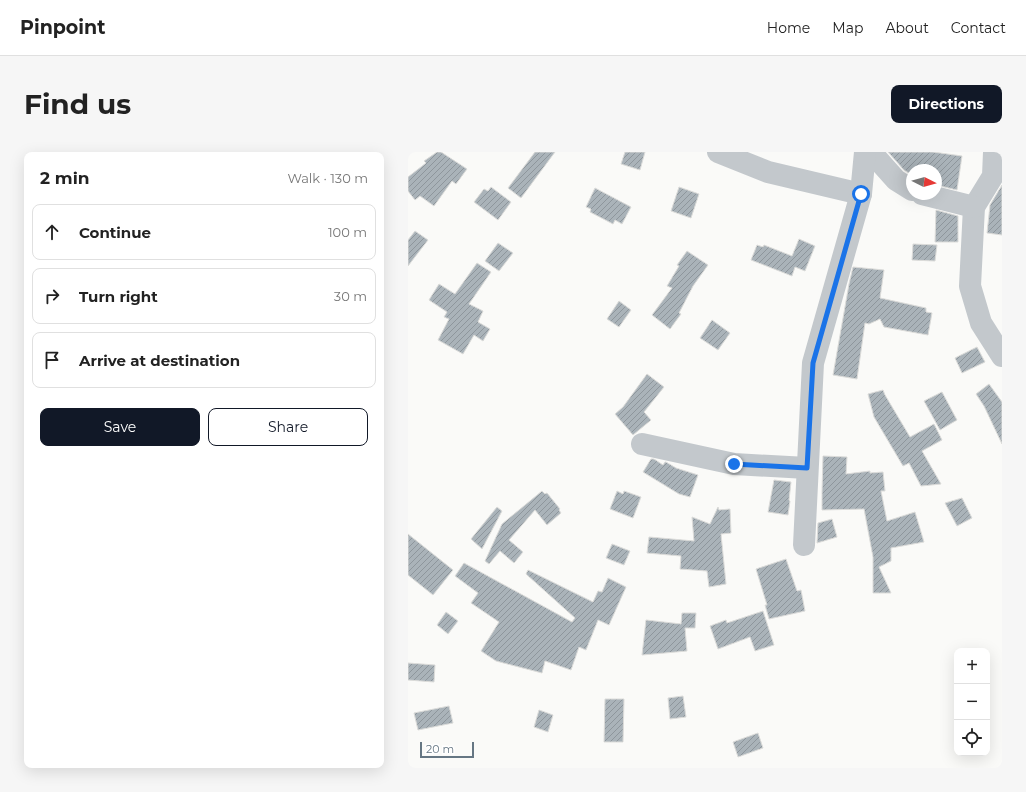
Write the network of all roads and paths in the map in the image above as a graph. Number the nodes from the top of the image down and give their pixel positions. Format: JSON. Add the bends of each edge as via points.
{"nodes":[{"id":1,"x":718,"y":152,"type":"edge"},
{"id":2,"x":865,"y":152,"type":"edge"},
{"id":3,"x":871,"y":152,"type":"edge"},
{"id":4,"x":994,"y":152,"type":"edge"},
{"id":5,"x":998,"y":177,"type":"edge"},
{"id":6,"x":906,"y":186,"type":"edge"},
{"id":7,"x":861,"y":194,"type":"junction"},
{"id":8,"x":942,"y":199,"type":"edge"},
{"id":9,"x":974,"y":207,"type":"junction"},
{"id":10,"x":1002,"y":356,"type":"edge"},
{"id":11,"x":642,"y":444,"type":"dead end"},
{"id":12,"x":807,"y":468,"type":"junction"},
{"id":13,"x":804,"y":545,"type":"dead end"}],
"edges":[{"from":1,"to":7,"type":"street","via":[[768,172]]},
{"from":2,"to":7,"type":"street"},
{"from":3,"to":6,"type":"street","via":[[896,180]]},
{"from":4,"to":5,"type":"street"},
{"from":5,"to":9,"type":"street"},
{"from":7,"to":12,"type":"street","via":[[813,363]]},
{"from":8,"to":9,"type":"street"},
{"from":9,"to":10,"type":"street","via":[[970,286],[981,323]]},
{"from":11,"to":12,"type":"street","via":[[734,464]]},
{"from":12,"to":13,"type":"street"}]}
